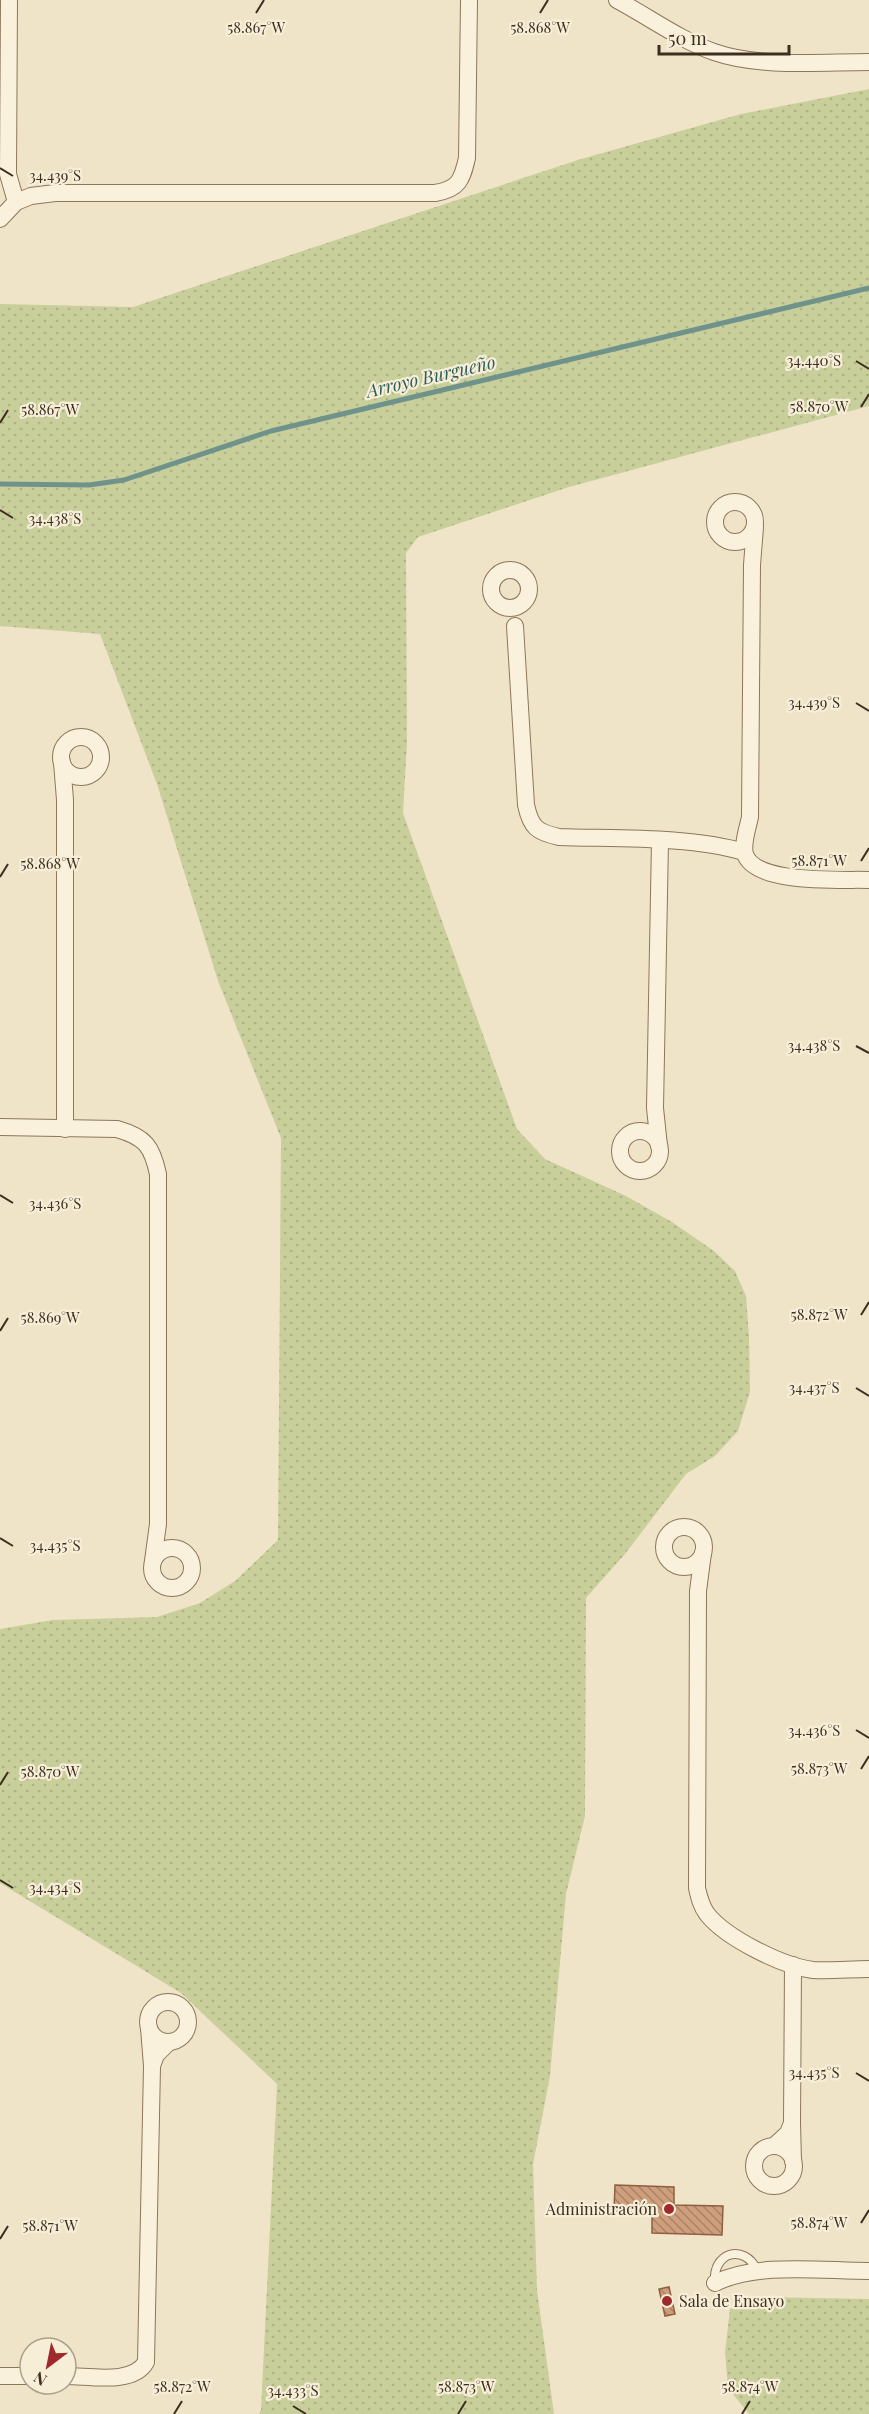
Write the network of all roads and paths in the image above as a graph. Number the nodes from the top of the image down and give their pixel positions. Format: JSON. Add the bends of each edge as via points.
{"nodes":[{"id":1,"x":9,"y":0,"type":"edge"},
{"id":2,"x":470,"y":0,"type":"edge"},
{"id":3,"x":617,"y":0,"type":"edge"},
{"id":4,"x":869,"y":62,"type":"edge"},
{"id":5,"x":15,"y":202,"type":"junction"},
{"id":6,"x":0,"y":219,"type":"edge"},
{"id":7,"x":755,"y":527,"type":"junction"},
{"id":8,"x":735,"y":542,"type":"junction"},
{"id":9,"x":752,"y":565,"type":"junction"},
{"id":10,"x":524,"y":603,"type":"junction"},
{"id":11,"x":502,"y":606,"type":"junction"},
{"id":12,"x":515,"y":626,"type":"junction"},
{"id":13,"x":62,"y":762,"type":"junction"},
{"id":14,"x":82,"y":777,"type":"junction"},
{"id":15,"x":65,"y":800,"type":"junction"},
{"id":16,"x":660,"y":841,"type":"junction"},
{"id":17,"x":744,"y":852,"type":"junction"},
{"id":18,"x":869,"y":880,"type":"edge"},
{"id":19,"x":655,"y":1108,"type":"junction"},
{"id":20,"x":0,"y":1127,"type":"edge"},
{"id":21,"x":65,"y":1129,"type":"junction"},
{"id":22,"x":638,"y":1132,"type":"junction"},
{"id":23,"x":658,"y":1146,"type":"junction"},
{"id":24,"x":158,"y":1524,"type":"junction"},
{"id":25,"x":174,"y":1548,"type":"junction"},
{"id":26,"x":703,"y":1553,"type":"junction"},
{"id":27,"x":153,"y":1562,"type":"junction"},
{"id":28,"x":682,"y":1566,"type":"junction"},
{"id":29,"x":698,"y":1591,"type":"junction"},
{"id":30,"x":793,"y":1965,"type":"junction"},
{"id":31,"x":869,"y":1969,"type":"edge"},
{"id":32,"x":149,"y":2028,"type":"junction"},
{"id":33,"x":169,"y":2042,"type":"junction"},
{"id":34,"x":152,"y":2066,"type":"junction"},
{"id":35,"x":792,"y":2123,"type":"junction"},
{"id":36,"x":774,"y":2146,"type":"junction"},
{"id":37,"x":794,"y":2161,"type":"junction"},
{"id":38,"x":869,"y":2271,"type":"edge"},
{"id":39,"x":715,"y":2283,"type":"dead end"},
{"id":40,"x":0,"y":2376,"type":"edge"},
{"id":41,"x":18,"y":2376,"type":"edge"},
{"id":42,"x":78,"y":2376,"type":"edge"}],
"edges":[{"from":1,"to":5,"type":"street","via":[[8,174]]},
{"from":2,"to":5,"type":"street","via":[[467,158],[460,180],[450,190],[55,193]]},
{"from":3,"to":4,"type":"street","via":[[726,56],[766,61]]},
{"from":5,"to":6,"type":"street"},
{"from":7,"to":8,"type":"street","via":[[747,538]]},
{"from":7,"to":8,"type":"street","via":[[754,514],[746,505],[726,504],[717,513],[716,526],[723,537]]},
{"from":7,"to":9,"type":"street"},
{"from":8,"to":9,"type":"street"},
{"from":9,"to":17,"type":"street","via":[[750,817]]},
{"from":10,"to":11,"type":"street","via":[[513,608]]},
{"from":10,"to":11,"type":"street","via":[[529,591],[526,580],[517,572],[505,571],[495,579],[492,591]]},
{"from":10,"to":12,"type":"street"},
{"from":11,"to":12,"type":"street"},
{"from":12,"to":16,"type":"street","via":[[526,805],[534,827],[559,837]]},
{"from":13,"to":14,"type":"street","via":[[70,773]]},
{"from":13,"to":14,"type":"street","via":[[63,749],[71,740],[84,737],[96,743],[101,761],[94,772]]},
{"from":13,"to":15,"type":"street"},
{"from":14,"to":15,"type":"street"},
{"from":15,"to":21,"type":"street"},
{"from":16,"to":17,"type":"street","via":[[723,846]]},
{"from":16,"to":19,"type":"street"},
{"from":17,"to":18,"type":"street","via":[[755,867],[787,878]]},
{"from":19,"to":22,"type":"street"},
{"from":19,"to":23,"type":"street"},
{"from":20,"to":21,"type":"street"},
{"from":21,"to":24,"type":"street","via":[[117,1129],[132,1134],[150,1149],[158,1174]]},
{"from":22,"to":23,"type":"street","via":[[651,1135]]},
{"from":22,"to":23,"type":"street","via":[[627,1136],[620,1148],[622,1160],[631,1169],[650,1169],[658,1159]]},
{"from":24,"to":25,"type":"street","via":[[161,1534]]},
{"from":24,"to":27,"type":"street"},
{"from":25,"to":27,"type":"street","via":[[161,1551]]},
{"from":25,"to":27,"type":"street","via":[[186,1553],[192,1564],[190,1577],[181,1586],[168,1587],[157,1580]]},
{"from":26,"to":28,"type":"street","via":[[695,1563]]},
{"from":26,"to":28,"type":"street","via":[[703,1540],[695,1530],[682,1527],[671,1532],[664,1543],[666,1556]]},
{"from":26,"to":29,"type":"street"},
{"from":28,"to":29,"type":"street"},
{"from":29,"to":30,"type":"street","via":[[700,1901],[717,1925],[734,1937]]},
{"from":30,"to":31,"type":"street","via":[[813,1970]]},
{"from":30,"to":35,"type":"street"},
{"from":32,"to":33,"type":"street","via":[[157,2038]]},
{"from":32,"to":33,"type":"street","via":[[150,2015],[158,2005],[171,2003],[182,2008],[188,2020],[186,2032]]},
{"from":32,"to":34,"type":"street"},
{"from":33,"to":34,"type":"street","via":[[156,2055]]},
{"from":34,"to":42,"type":"street","via":[[146,2362],[126,2377]]},
{"from":35,"to":36,"type":"street","via":[[788,2133]]},
{"from":35,"to":37,"type":"street"},
{"from":36,"to":37,"type":"street","via":[[786,2150]]},
{"from":36,"to":37,"type":"street","via":[[757,2155],[754,2167],[759,2179],[771,2185],[783,2183],[792,2174]]},
{"from":38,"to":39,"type":"street","via":[[757,2270]]},
{"from":40,"to":41,"type":"street"}]}
